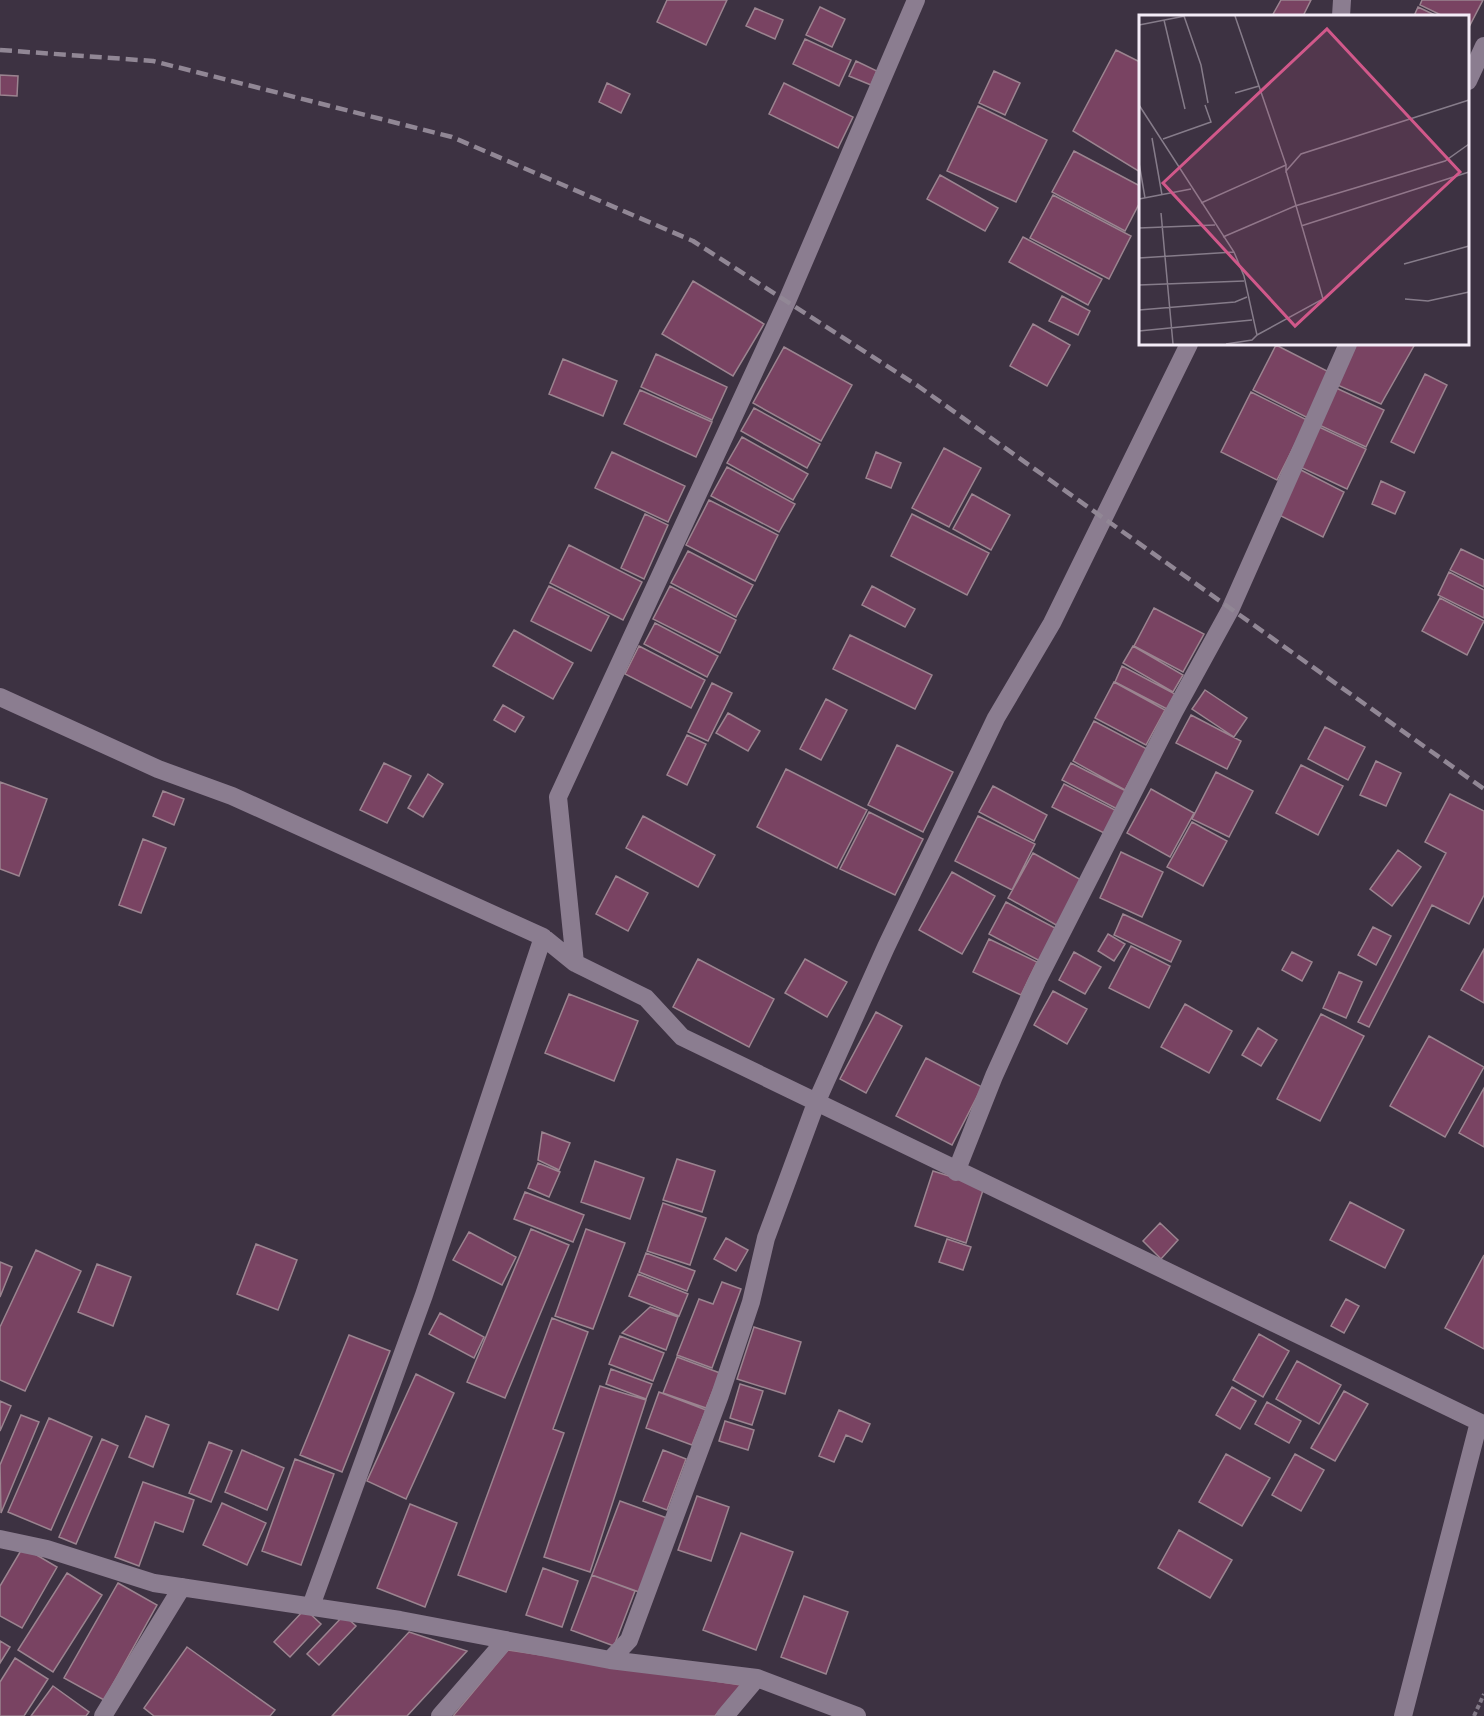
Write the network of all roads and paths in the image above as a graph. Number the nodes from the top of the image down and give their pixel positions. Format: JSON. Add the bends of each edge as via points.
{"nodes":[{"id":1,"x":916,"y":0,"type":"edge"},
{"id":2,"x":1342,"y":0,"type":"edge"},
{"id":3,"x":1341,"y":15,"type":"edge"},
{"id":4,"x":1484,"y":46,"type":"edge"},
{"id":5,"x":1469,"y":77,"type":"edge"},
{"id":6,"x":1189,"y":345,"type":"edge"},
{"id":7,"x":1348,"y":345,"type":"edge"},
{"id":8,"x":0,"y":697,"type":"edge"},
{"id":9,"x":543,"y":937,"type":"junction"},
{"id":10,"x":575,"y":963,"type":"junction"},
{"id":11,"x":816,"y":1103,"type":"junction"},
{"id":12,"x":956,"y":1172,"type":"junction"},
{"id":13,"x":0,"y":1539,"type":"edge"},
{"id":14,"x":183,"y":1587,"type":"junction"},
{"id":15,"x":311,"y":1606,"type":"junction"},
{"id":16,"x":506,"y":1640,"type":"junction"},
{"id":17,"x":610,"y":1660,"type":"junction"},
{"id":18,"x":757,"y":1678,"type":"junction"},
{"id":19,"x":1484,"y":1694,"type":"edge"},
{"id":20,"x":103,"y":1716,"type":"edge"},
{"id":21,"x":440,"y":1716,"type":"edge"},
{"id":22,"x":725,"y":1716,"type":"edge"},
{"id":23,"x":857,"y":1716,"type":"edge"},
{"id":24,"x":1403,"y":1716,"type":"edge"},
{"id":25,"x":1474,"y":1716,"type":"edge"}],
"edges":[{"from":1,"to":10,"type":"street","via":[[787,301],[558,797]]},
{"from":2,"to":3,"type":"street"},
{"from":4,"to":5,"type":"street"},
{"from":6,"to":11,"type":"street","via":[[1053,623],[996,718]]},
{"from":7,"to":12,"type":"street","via":[[1230,610],[1037,981]]},
{"from":8,"to":9,"type":"street","via":[[158,769],[232,796]]},
{"from":9,"to":10,"type":"street"},
{"from":9,"to":15,"type":"street","via":[[424,1295]]},
{"from":10,"to":11,"type":"street","via":[[646,998],[682,1037]]},
{"from":11,"to":12,"type":"street"},
{"from":11,"to":17,"type":"street","via":[[766,1238],[751,1302],[691,1478],[628,1640]]},
{"from":12,"to":24,"type":"street","via":[[1479,1422]]},
{"from":13,"to":14,"type":"street","via":[[47,1549],[154,1583]]},
{"from":14,"to":15,"type":"street"},
{"from":14,"to":20,"type":"street"},
{"from":15,"to":16,"type":"street"},
{"from":16,"to":17,"type":"street"},
{"from":16,"to":21,"type":"street"},
{"from":17,"to":18,"type":"street"},
{"from":18,"to":22,"type":"street"},
{"from":18,"to":23,"type":"street"},
{"from":19,"to":25,"type":"path"}]}
